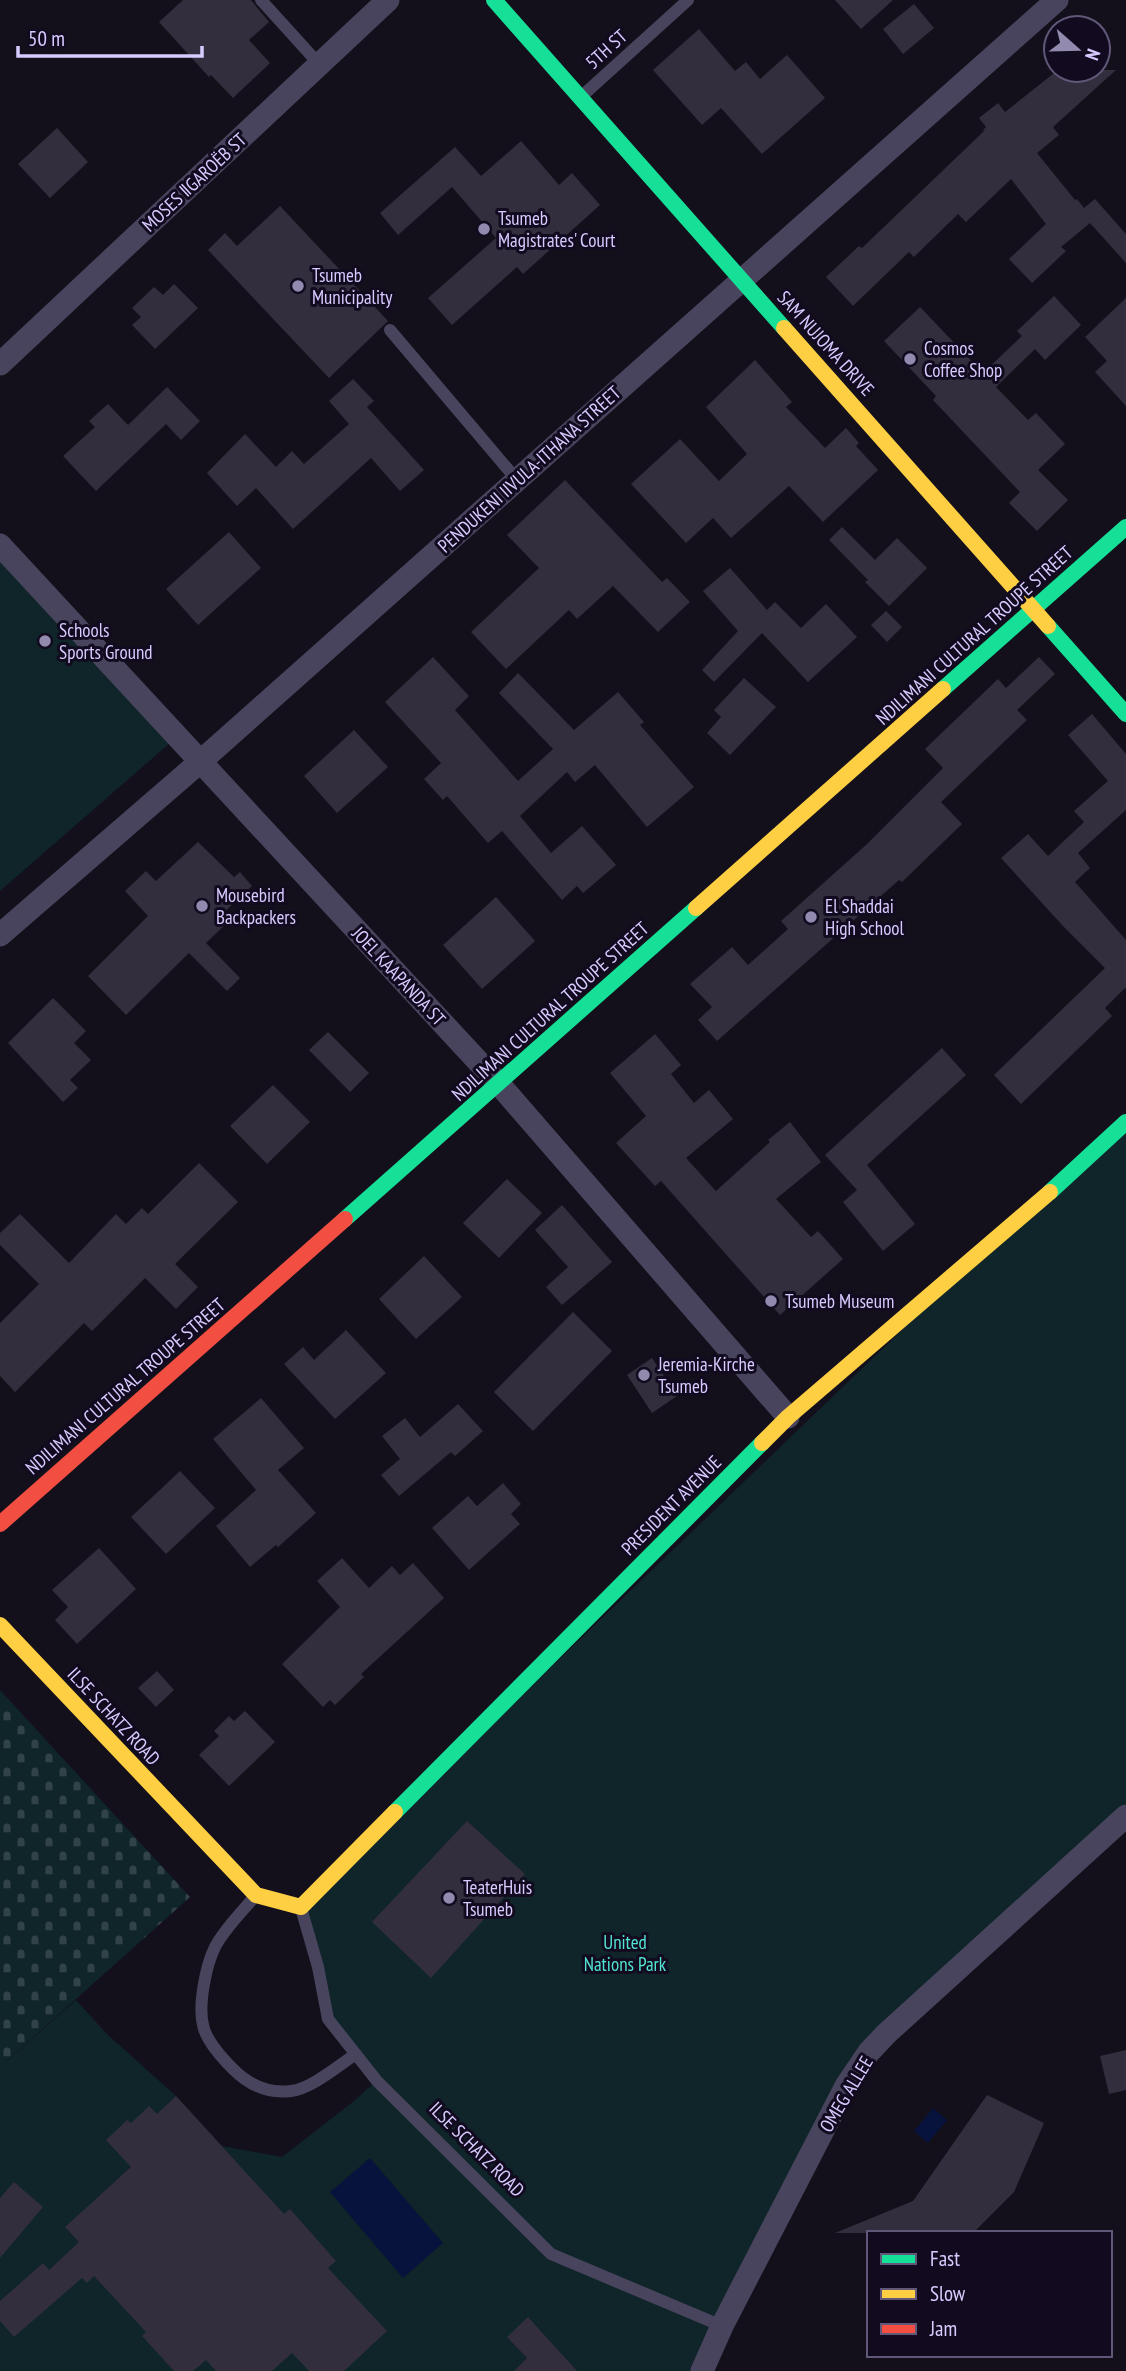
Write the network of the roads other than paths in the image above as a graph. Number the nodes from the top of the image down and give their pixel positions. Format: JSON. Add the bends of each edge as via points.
{"nodes":[{"id":1,"x":261,"y":0,"type":"edge"},
{"id":2,"x":388,"y":0,"type":"edge"},
{"id":3,"x":494,"y":0,"type":"edge"},
{"id":4,"x":688,"y":0,"type":"edge"},
{"id":5,"x":1057,"y":0,"type":"edge"},
{"id":6,"x":319,"y":64,"type":"junction"},
{"id":7,"x":581,"y":97,"type":"junction"},
{"id":8,"x":741,"y":280,"type":"junction"},
{"id":9,"x":390,"y":330,"type":"dead end"},
{"id":10,"x":0,"y":364,"type":"edge"},
{"id":11,"x":517,"y":480,"type":"junction"},
{"id":12,"x":1126,"y":527,"type":"edge"},
{"id":13,"x":0,"y":545,"type":"edge"},
{"id":14,"x":1034,"y":610,"type":"junction"},
{"id":15,"x":1126,"y":714,"type":"edge"},
{"id":16,"x":201,"y":761,"type":"junction"},
{"id":17,"x":0,"y":935,"type":"edge"},
{"id":18,"x":499,"y":1084,"type":"junction"},
{"id":19,"x":1126,"y":1122,"type":"edge"},
{"id":20,"x":788,"y":1417,"type":"junction"},
{"id":21,"x":0,"y":1524,"type":"edge"},
{"id":22,"x":0,"y":1625,"type":"edge"},
{"id":23,"x":1126,"y":1816,"type":"edge"},
{"id":24,"x":256,"y":1895,"type":"junction"},
{"id":25,"x":301,"y":1907,"type":"junction"},
{"id":26,"x":356,"y":2054,"type":"junction"},
{"id":27,"x":722,"y":2326,"type":"junction"},
{"id":28,"x":702,"y":2371,"type":"edge"}],
"edges":[{"from":1,"to":6,"type":"lane"},
{"from":2,"to":6,"type":"street","name":"MOSES ǁGAROËB ST"},
{"from":3,"to":7,"type":"street","name":"SAM NUJOMA DRIVE"},
{"from":4,"to":7,"type":"lane","name":"5TH ST"},
{"from":5,"to":8,"type":"street","name":"PENDUKENI IIVULA-ITHANA STREET"},
{"from":6,"to":10,"type":"street","name":"MOSES ǁGAROËB ST"},
{"from":7,"to":8,"type":"street","name":"SAM NUJOMA DRIVE"},
{"from":8,"to":11,"type":"street","name":"PENDUKENI IIVULA-ITHANA STREET"},
{"from":8,"to":14,"type":"street","name":"SAM NUJOMA DRIVE"},
{"from":9,"to":11,"type":"lane"},
{"from":11,"to":16,"type":"street","name":"PENDUKENI IIVULA-ITHANA STREET"},
{"from":12,"to":14,"type":"street","name":"NDILIMANI CULTURAL TROUPE STREET"},
{"from":13,"to":16,"type":"street","name":"JOEL KAAPANDA ST"},
{"from":14,"to":15,"type":"street","name":"SAM NUJOMA DRIVE"},
{"from":14,"to":18,"type":"street","name":"NDILIMANI CULTURAL TROUPE STREET"},
{"from":16,"to":17,"type":"street","name":"PENDUKENI IIVULA-ITHANA STREET"},
{"from":16,"to":18,"type":"street","name":"JOEL KAAPANDA ST"},
{"from":18,"to":20,"type":"street","name":"JOEL KAAPANDA ST"},
{"from":18,"to":21,"type":"street","name":"NDILIMANI CULTURAL TROUPE STREET"},
{"from":19,"to":20,"type":"street","name":"PRESIDENT AVENUE"},
{"from":20,"to":25,"type":"street","name":"PRESIDENT AVENUE"},
{"from":22,"to":24,"type":"street","name":"ILSE SCHATZ ROAD"},
{"from":23,"to":27,"type":"street","name":"OMEG ALLEE","via":[[869,2052],[846,2086]]},
{"from":24,"to":25,"type":"street"},
{"from":24,"to":26,"type":"lane","via":[[216,1945],[206,1969],[201,2013],[215,2048],[242,2077],[271,2091],[293,2091]]},
{"from":25,"to":26,"type":"lane","name":"ILSE SCHATZ ROAD","via":[[328,2019]]},
{"from":26,"to":27,"type":"lane","name":"ILSE SCHATZ ROAD","via":[[377,2081],[551,2254]]},
{"from":27,"to":28,"type":"street","name":"OMEG ALLEE"}]}
